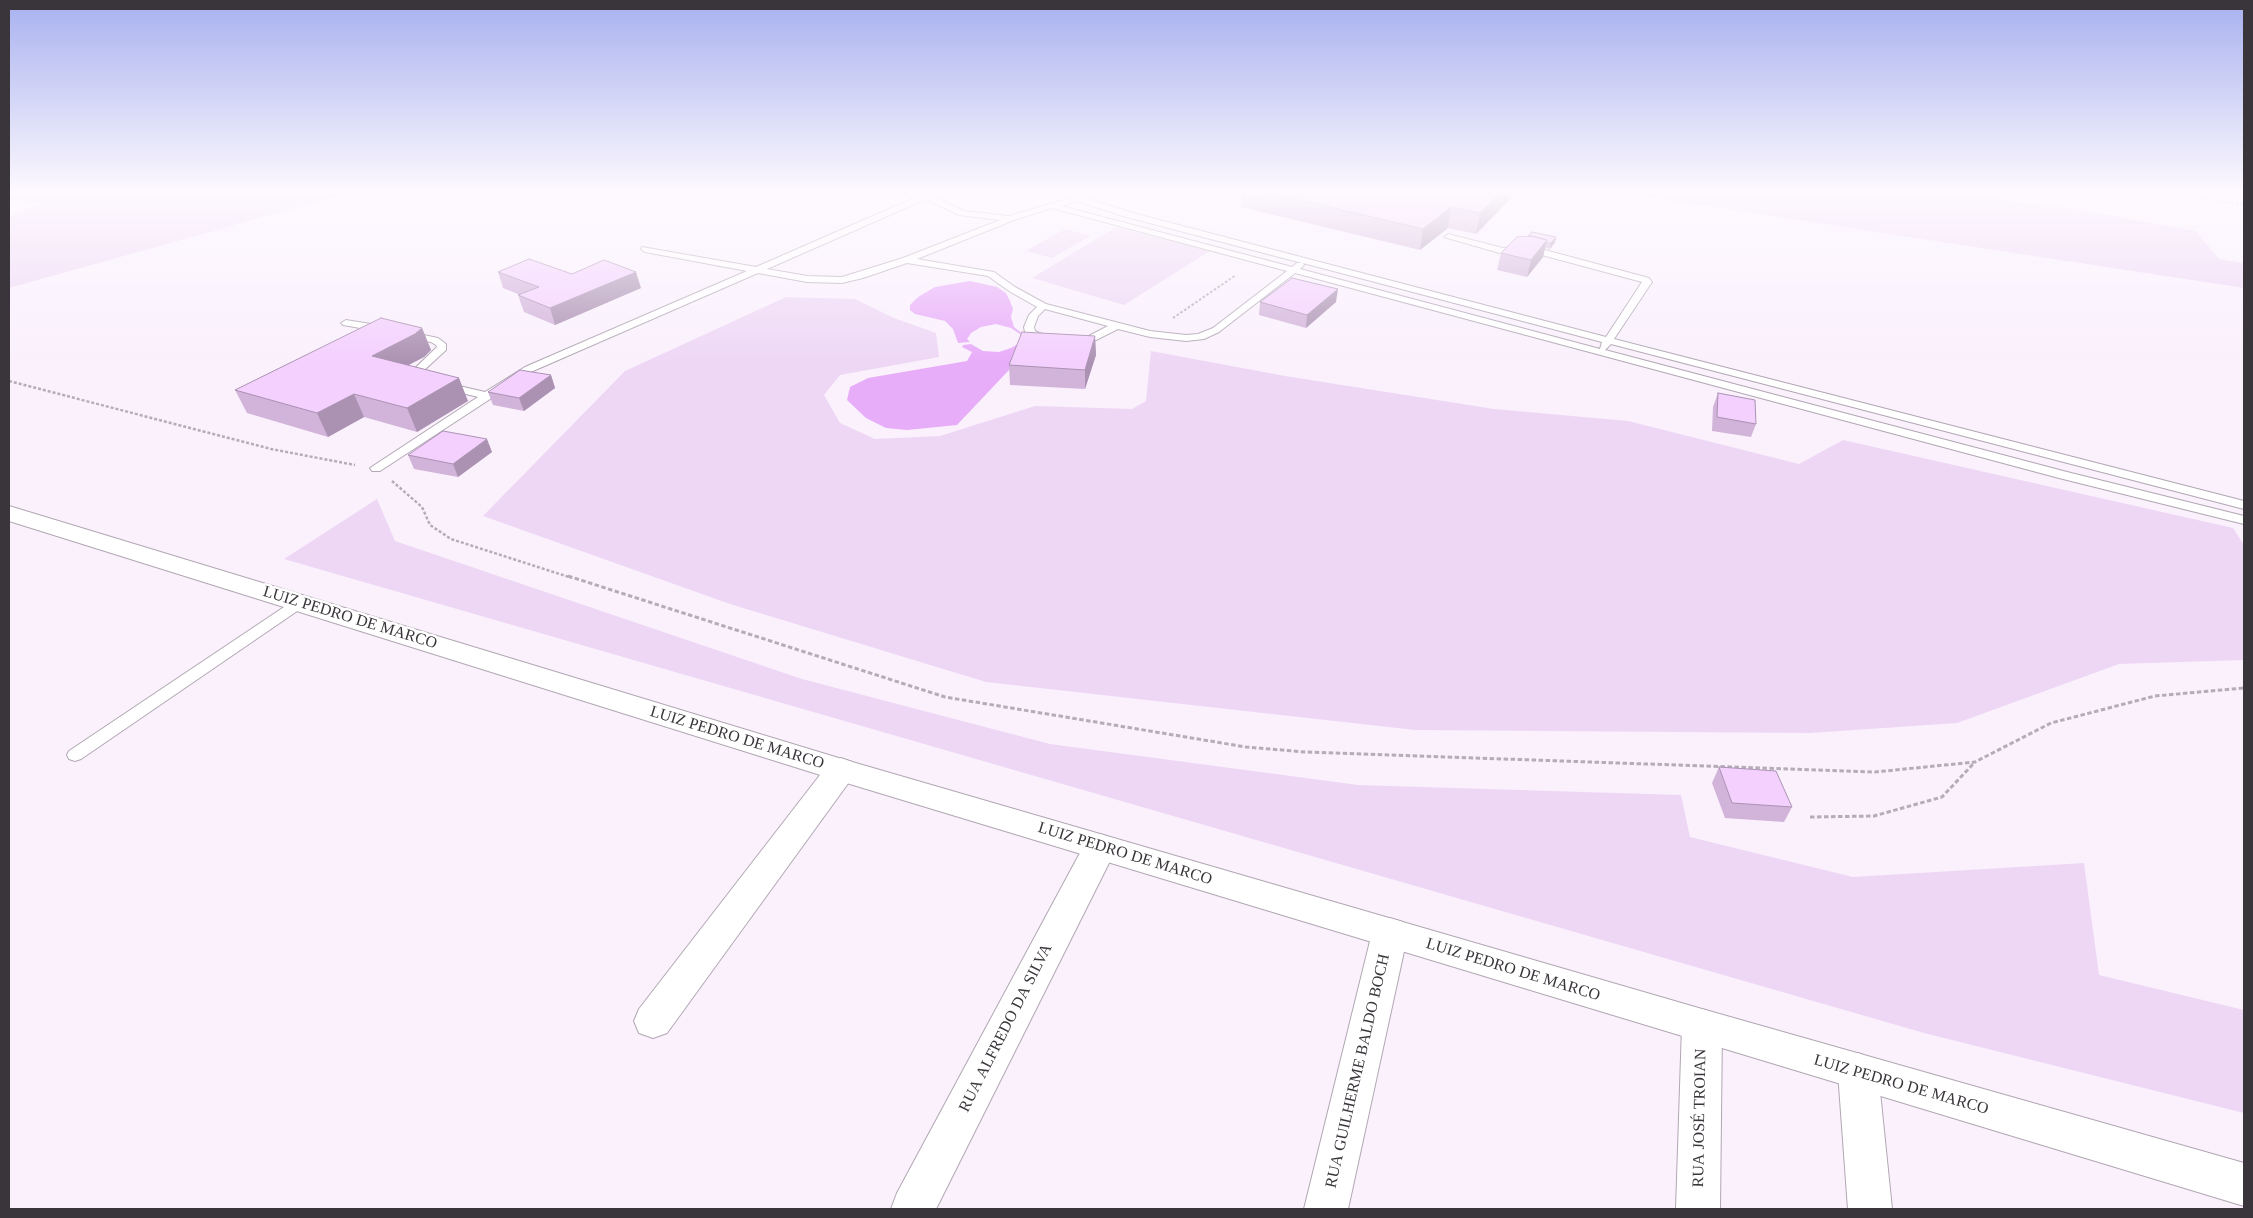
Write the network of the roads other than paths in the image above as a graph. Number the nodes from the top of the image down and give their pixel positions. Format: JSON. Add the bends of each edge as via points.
{"nodes":[{"id":1,"x":645,"y":249,"type":"dead end"},
{"id":2,"x":803,"y":249,"type":"edge"},
{"id":3,"x":934,"y":249,"type":"edge"},
{"id":4,"x":1219,"y":249,"type":"edge"},
{"id":5,"x":1259,"y":249,"type":"edge"},
{"id":6,"x":1495,"y":249,"type":"edge"},
{"id":7,"x":1520,"y":249,"type":"edge"},
{"id":8,"x":1530,"y":249,"type":"edge"},
{"id":9,"x":906,"y":260,"type":"junction"},
{"id":10,"x":1305,"y":261,"type":"junction"},
{"id":11,"x":756,"y":269,"type":"junction"},
{"id":12,"x":1294,"y":269,"type":"junction"},
{"id":13,"x":1442,"y":296,"type":"junction"},
{"id":14,"x":1431,"y":305,"type":"junction"},
{"id":15,"x":1043,"y":306,"type":"junction"},
{"id":16,"x":346,"y":323,"type":"dead end"},
{"id":17,"x":1117,"y":325,"type":"junction"},
{"id":18,"x":1609,"y":340,"type":"junction"},
{"id":19,"x":1602,"y":350,"type":"junction"},
{"id":20,"x":487,"y":396,"type":"junction"},
{"id":21,"x":376,"y":468,"type":"road end"},
{"id":22,"x":2244,"y":505,"type":"edge"},
{"id":23,"x":9,"y":513,"type":"edge"},
{"id":24,"x":2244,"y":520,"type":"edge"},
{"id":25,"x":301,"y":602,"type":"junction"},
{"id":26,"x":75,"y":755,"type":"dead end"},
{"id":27,"x":841,"y":770,"type":"junction"},
{"id":28,"x":1100,"y":846,"type":"junction"},
{"id":29,"x":1390,"y":933,"type":"junction"},
{"id":30,"x":653,"y":1021,"type":"dead end"},
{"id":31,"x":1702,"y":1026,"type":"junction"},
{"id":32,"x":1858,"y":1072,"type":"junction"},
{"id":33,"x":2244,"y":1185,"type":"edge"},
{"id":34,"x":912,"y":1209,"type":"edge"},
{"id":35,"x":1326,"y":1209,"type":"edge"},
{"id":36,"x":1698,"y":1209,"type":"edge"},
{"id":37,"x":1870,"y":1209,"type":"edge"}],
"edges":[{"from":1,"to":11,"type":"lane"},
{"from":2,"to":11,"type":"lane"},
{"from":3,"to":9,"type":"lane"},
{"from":4,"to":12,"type":"lane"},
{"from":5,"to":10,"type":"lane"},
{"from":6,"to":7,"type":"lane"},
{"from":8,"to":18,"type":"lane","via":[[1643,278],[1647,282]]},
{"from":9,"to":11,"type":"lane","via":[[855,278],[832,281]]},
{"from":9,"to":15,"type":"lane","via":[[991,274]]},
{"from":10,"to":12,"type":"lane"},
{"from":10,"to":13,"type":"lane"},
{"from":11,"to":20,"type":"lane","via":[[556,356]]},
{"from":12,"to":14,"type":"lane"},
{"from":12,"to":17,"type":"lane","via":[[1208,334],[1186,338],[1150,334]]},
{"from":13,"to":14,"type":"lane"},
{"from":13,"to":18,"type":"lane"},
{"from":14,"to":19,"type":"lane"},
{"from":15,"to":17,"type":"lane"},
{"from":15,"to":17,"type":"lane","via":[[1034,315],[1028,327],[1030,332],[1063,342],[1090,339]]},
{"from":16,"to":20,"type":"lane","via":[[434,340],[442,348],[415,376]]},
{"from":18,"to":19,"type":"lane"},
{"from":18,"to":22,"type":"lane"},
{"from":19,"to":24,"type":"lane"},
{"from":20,"to":21,"type":"lane"},
{"from":23,"to":25,"type":"main road","name":"LUIZ PEDRO DE MARCO"},
{"from":25,"to":26,"type":"lane"},
{"from":25,"to":27,"type":"main road","name":"LUIZ PEDRO DE MARCO"},
{"from":27,"to":28,"type":"main road","name":"LUIZ PEDRO DE MARCO"},
{"from":27,"to":30,"type":"main road"},
{"from":28,"to":29,"type":"main road","name":"LUIZ PEDRO DE MARCO"},
{"from":28,"to":34,"type":"main road","name":"RUA ALFREDO DA SILVA"},
{"from":29,"to":31,"type":"main road","name":"LUIZ PEDRO DE MARCO"},
{"from":29,"to":35,"type":"main road","name":"RUA GUILHERME BALDO BOCH"},
{"from":31,"to":32,"type":"main road","name":"LUIZ PEDRO DE MARCO"},
{"from":31,"to":36,"type":"main road","name":"RUA JOSÉ TROIAN"},
{"from":32,"to":33,"type":"main road","name":"LUIZ PEDRO DE MARCO"},
{"from":32,"to":37,"type":"main road"}]}
